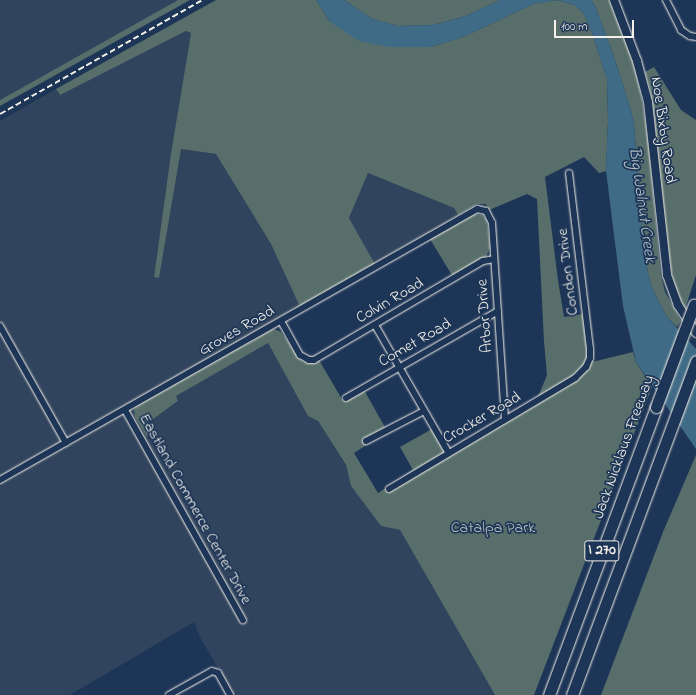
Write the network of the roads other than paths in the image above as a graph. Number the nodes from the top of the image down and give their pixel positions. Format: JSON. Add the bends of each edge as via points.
{"nodes":[{"id":1,"x":614,"y":0,"type":"edge"},
{"id":2,"x":666,"y":0,"type":"edge"},
{"id":3,"x":696,"y":37,"type":"edge"},
{"id":4,"x":569,"y":173,"type":"dead end"},
{"id":5,"x":486,"y":211,"type":"joint"},
{"id":6,"x":494,"y":259,"type":"junction"},
{"id":7,"x":695,"y":303,"type":"edge"},
{"id":8,"x":498,"y":311,"type":"junction"},
{"id":9,"x":281,"y":321,"type":"junction"},
{"id":10,"x":375,"y":325,"type":"junction"},
{"id":11,"x":0,"y":326,"type":"edge"},
{"id":12,"x":696,"y":333,"type":"edge"},
{"id":13,"x":696,"y":361,"type":"edge"},
{"id":14,"x":399,"y":367,"type":"junction"},
{"id":15,"x":586,"y":367,"type":"joint"},
{"id":16,"x":346,"y":398,"type":"dead end"},
{"id":17,"x":125,"y":410,"type":"junction"},
{"id":18,"x":424,"y":410,"type":"junction"},
{"id":19,"x":505,"y":419,"type":"junction"},
{"id":20,"x":366,"y":441,"type":"dead end"},
{"id":21,"x":66,"y":443,"type":"junction"},
{"id":22,"x":448,"y":452,"type":"junction"},
{"id":23,"x":0,"y":480,"type":"edge"},
{"id":24,"x":389,"y":489,"type":"dead end"},
{"id":25,"x":243,"y":620,"type":"dead end"},
{"id":26,"x":169,"y":695,"type":"edge"},
{"id":27,"x":230,"y":695,"type":"edge"},
{"id":28,"x":548,"y":695,"type":"edge"},
{"id":29,"x":572,"y":695,"type":"edge"}],
"edges":[{"from":1,"to":12,"type":"street","name":"Noe Bixby Road","via":[[637,61],[648,102],[667,275],[678,305]]},
{"from":2,"to":3,"type":"street","via":[[674,21],[681,30]]},
{"from":4,"to":15,"type":"street","name":"Condon Drive","via":[[590,349]]},
{"from":5,"to":6,"type":"street","name":"Arbor Drive","via":[[492,223]]},
{"from":5,"to":9,"type":"street","name":"Groves Road","via":[[473,210]]},
{"from":6,"to":8,"type":"street","name":"Arbor Drive"},
{"from":6,"to":10,"type":"street","name":"Colvin Road","via":[[484,261]]},
{"from":7,"to":28,"type":"highway","name":"Jack Nicklaus Freeway","number":"I 270","bridge":true},
{"from":8,"to":14,"type":"street","name":"Comet Road"},
{"from":8,"to":19,"type":"street","name":"Arbor Drive"},
{"from":9,"to":10,"type":"street","name":"Colvin Road","via":[[300,355],[309,360],[314,360]]},
{"from":9,"to":17,"type":"street","name":"Groves Road"},
{"from":10,"to":14,"type":"street"},
{"from":11,"to":21,"type":"street"},
{"from":13,"to":29,"type":"highway","number":"I 270"},
{"from":14,"to":16,"type":"street","name":"Comet Road"},
{"from":14,"to":18,"type":"street"},
{"from":15,"to":19,"type":"street","name":"Crocker Road","via":[[576,378]]},
{"from":17,"to":21,"type":"street","name":"Groves Road"},
{"from":17,"to":25,"type":"street","name":"Eastland Commerce Center Drive"},
{"from":18,"to":20,"type":"street"},
{"from":18,"to":22,"type":"street"},
{"from":19,"to":22,"type":"street","name":"Crocker Road"},
{"from":21,"to":23,"type":"street","name":"Groves Road"},
{"from":22,"to":24,"type":"street","name":"Crocker Road"},
{"from":26,"to":27,"type":"street","via":[[210,671],[215,671]]}]}
